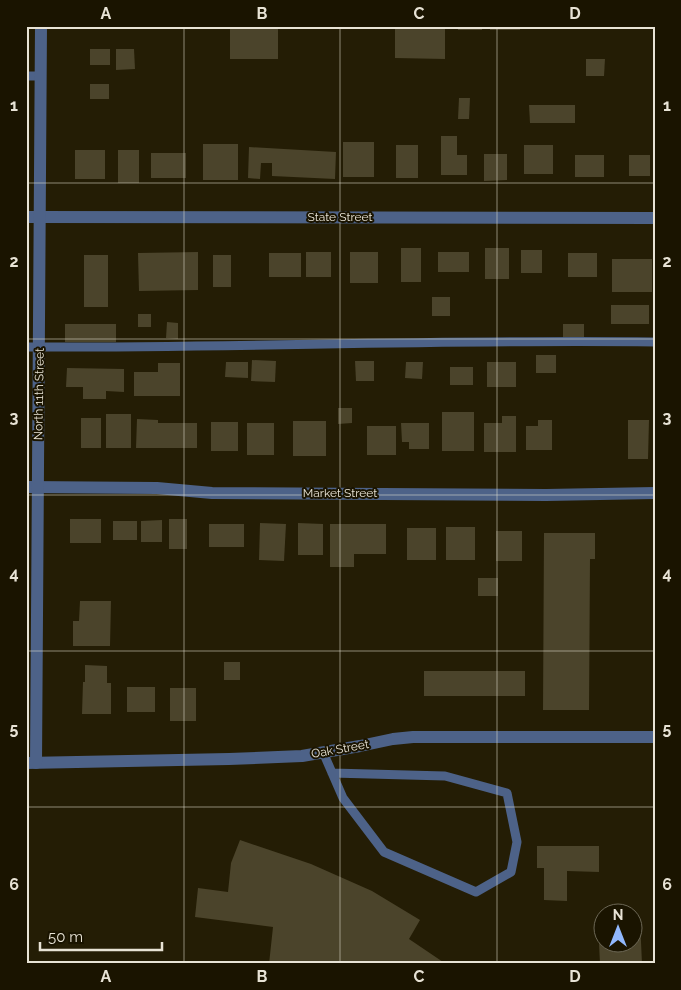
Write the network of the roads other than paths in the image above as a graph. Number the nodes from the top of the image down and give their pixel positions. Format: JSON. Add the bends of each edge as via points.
{"nodes":[{"id":1,"x":41,"y":26,"type":"edge"},
{"id":2,"x":26,"y":76,"type":"edge"},
{"id":3,"x":41,"y":76,"type":"junction"},
{"id":4,"x":26,"y":217,"type":"edge"},
{"id":5,"x":41,"y":217,"type":"junction"},
{"id":6,"x":655,"y":218,"type":"edge"},
{"id":7,"x":655,"y":342,"type":"edge"},
{"id":8,"x":26,"y":347,"type":"edge"},
{"id":9,"x":40,"y":347,"type":"junction"},
{"id":10,"x":32,"y":487,"type":"edge"},
{"id":11,"x":655,"y":493,"type":"edge"},
{"id":12,"x":654,"y":737,"type":"edge"},
{"id":13,"x":323,"y":752,"type":"junction"},
{"id":14,"x":31,"y":763,"type":"edge"},
{"id":15,"x":332,"y":773,"type":"junction"}],
"edges":[{"from":1,"to":3,"type":"street","name":"North 11th Street"},
{"from":2,"to":3,"type":"lane"},
{"from":3,"to":5,"type":"street","name":"North 11th Street"},
{"from":4,"to":5,"type":"street","name":"State Street"},
{"from":5,"to":6,"type":"street","name":"State Street"},
{"from":5,"to":9,"type":"street","name":"North 11th Street"},
{"from":7,"to":9,"type":"lane","via":[[561,340]]},
{"from":8,"to":9,"type":"lane"},
{"from":9,"to":10,"type":"street","name":"North 11th Street"},
{"from":10,"to":11,"type":"street","name":"Market Street","via":[[157,488],[222,493]]},
{"from":10,"to":14,"type":"street","name":"North 11th Street"},
{"from":12,"to":13,"type":"street","name":"Oak Street","via":[[413,737]]},
{"from":13,"to":14,"type":"street","name":"Oak Street","via":[[229,759]]},
{"from":13,"to":15,"type":"lane"},
{"from":15,"to":15,"type":"lane","via":[[343,798],[384,852],[476,892],[511,872],[517,842],[507,793],[445,776]]}]}
